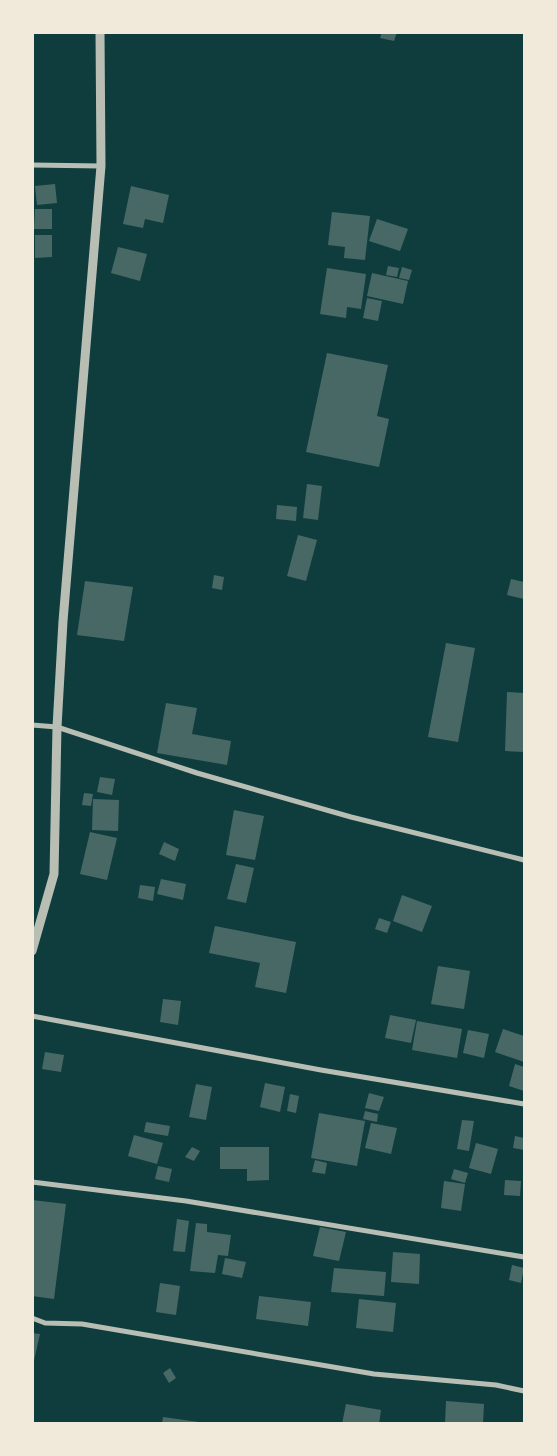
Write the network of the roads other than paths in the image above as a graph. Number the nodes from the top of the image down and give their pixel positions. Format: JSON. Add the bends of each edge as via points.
{"nodes":[{"id":1,"x":100,"y":32,"type":"edge"},
{"id":2,"x":32,"y":165,"type":"edge"},
{"id":3,"x":101,"y":166,"type":"junction"},
{"id":4,"x":32,"y":725,"type":"edge"},
{"id":5,"x":58,"y":726,"type":"junction"},
{"id":6,"x":524,"y":860,"type":"edge"},
{"id":7,"x":32,"y":951,"type":"edge"},
{"id":8,"x":32,"y":1016,"type":"edge"},
{"id":9,"x":524,"y":1104,"type":"edge"},
{"id":10,"x":32,"y":1182,"type":"edge"},
{"id":11,"x":524,"y":1257,"type":"edge"},
{"id":12,"x":32,"y":1318,"type":"edge"},
{"id":13,"x":524,"y":1391,"type":"edge"}],
"edges":[{"from":1,"to":3,"type":"street"},
{"from":2,"to":3,"type":"street"},
{"from":3,"to":5,"type":"street","via":[[63,621]]},
{"from":4,"to":5,"type":"street"},
{"from":5,"to":6,"type":"street","via":[[226,781],[351,817]]},
{"from":5,"to":7,"type":"street","via":[[54,874]]},
{"from":8,"to":9,"type":"street"},
{"from":10,"to":11,"type":"street","via":[[186,1201]]},
{"from":12,"to":13,"type":"street","via":[[46,1323],[82,1324],[374,1374],[496,1385]]}]}
